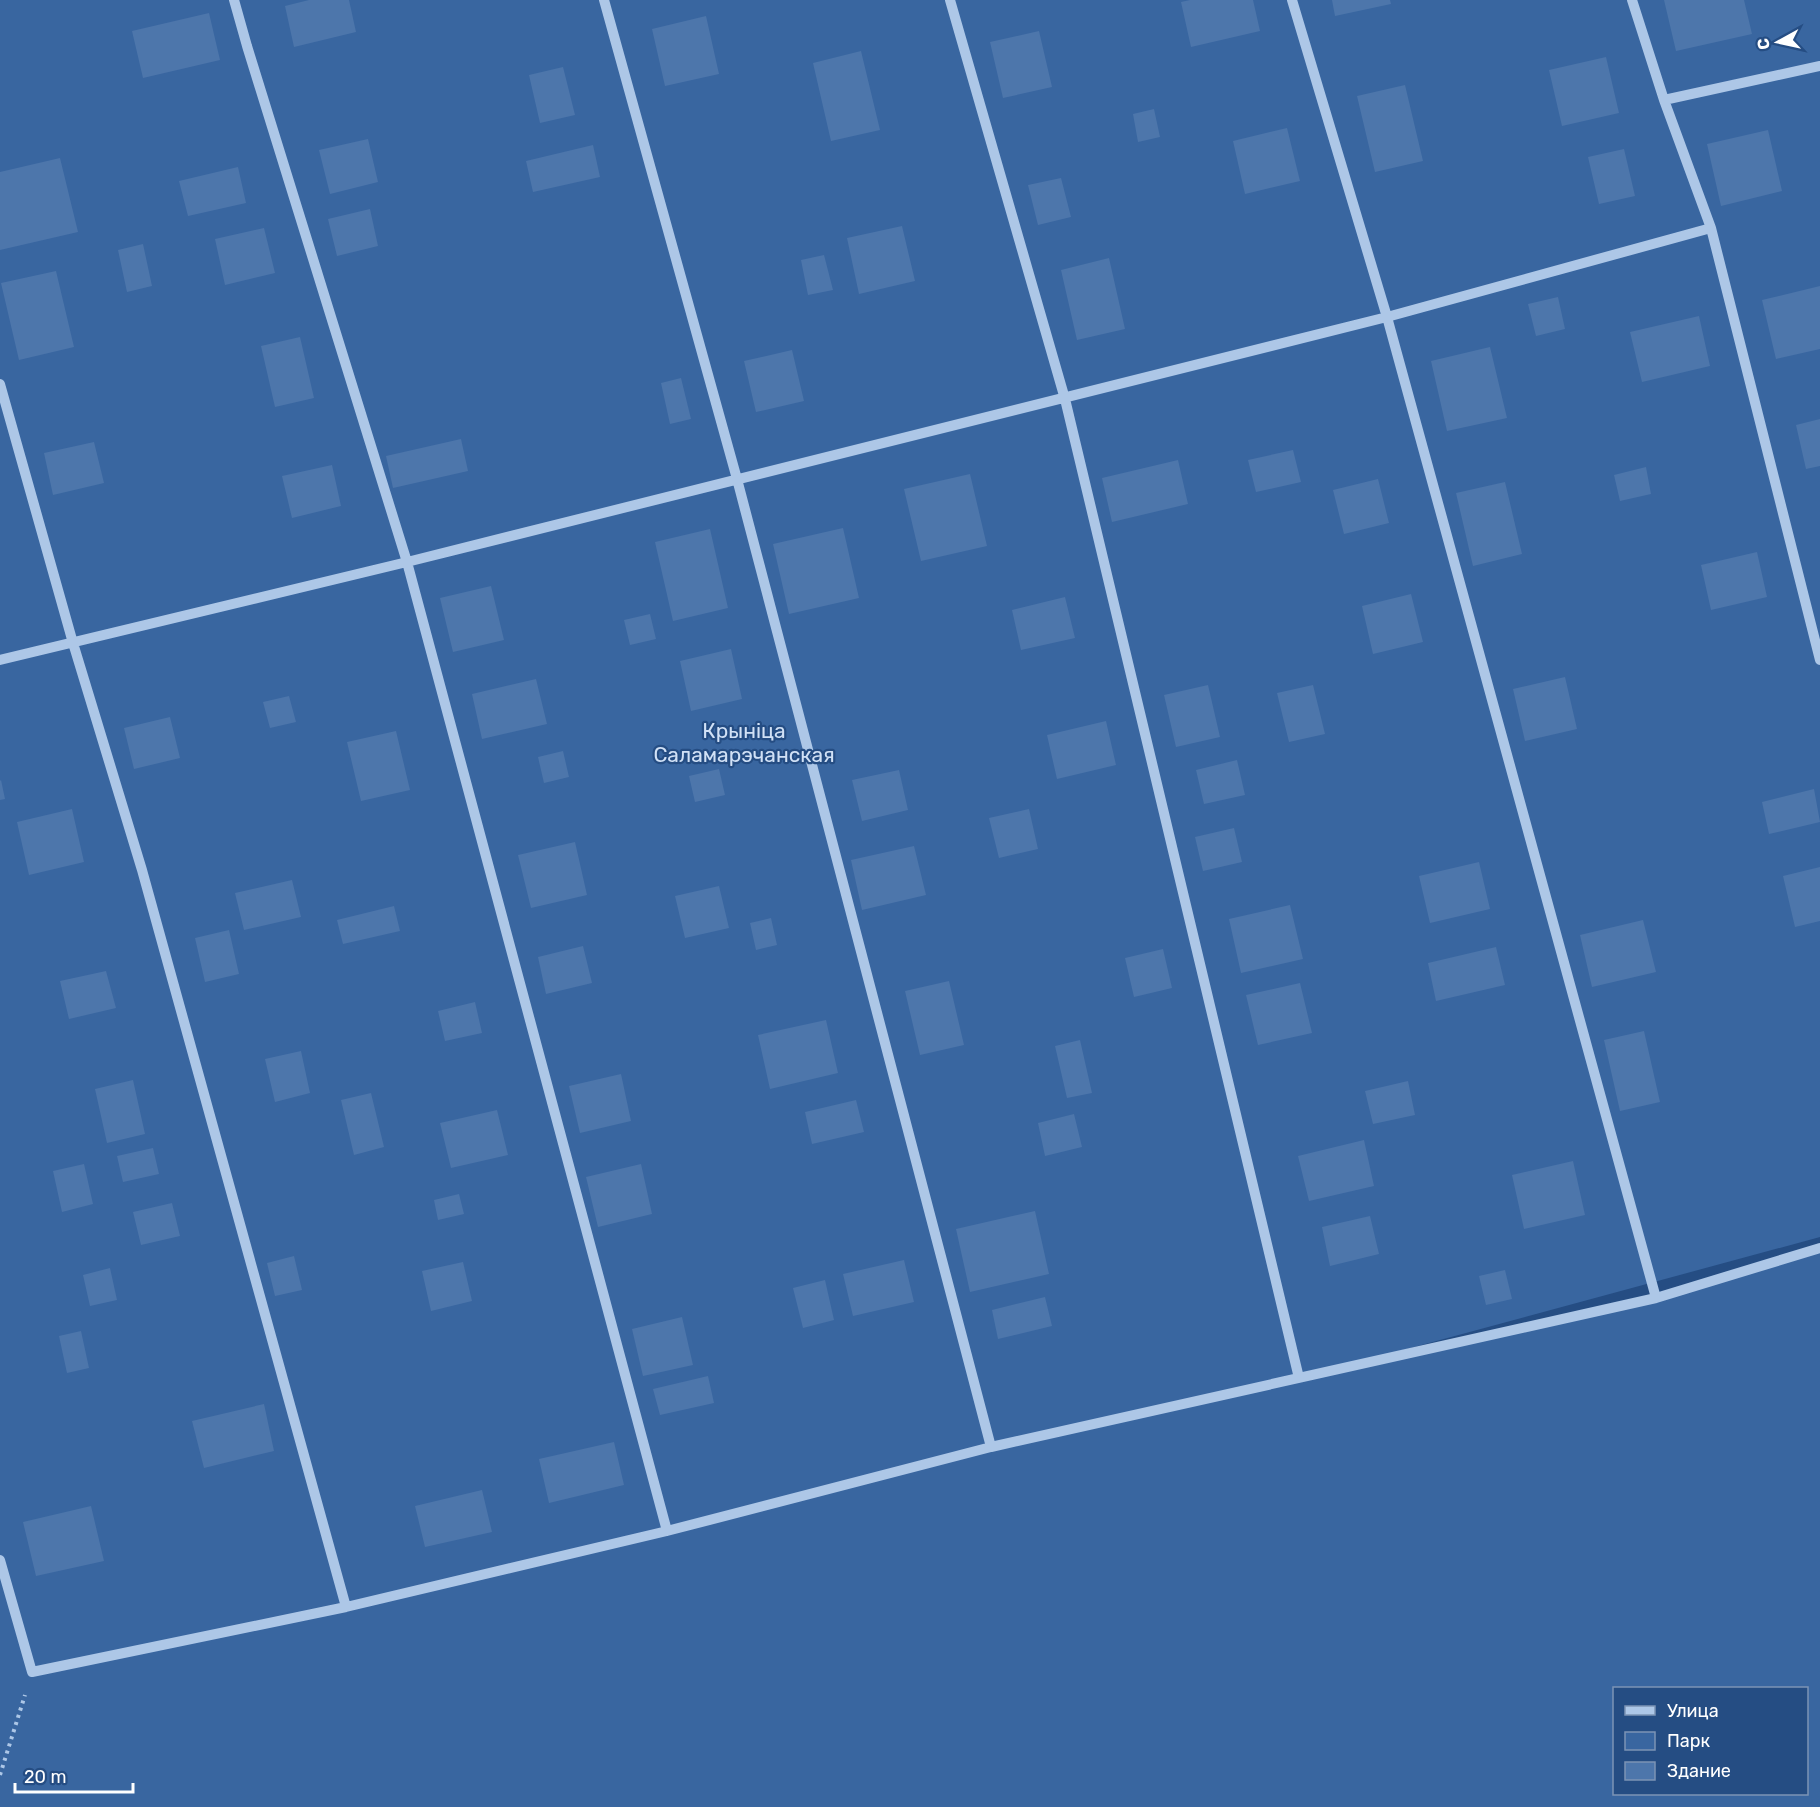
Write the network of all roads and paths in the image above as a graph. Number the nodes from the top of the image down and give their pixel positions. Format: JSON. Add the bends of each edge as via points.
{"nodes":[{"id":1,"x":234,"y":0,"type":"edge"},
{"id":2,"x":604,"y":0,"type":"edge"},
{"id":3,"x":950,"y":0,"type":"edge"},
{"id":4,"x":1292,"y":0,"type":"edge"},
{"id":5,"x":1632,"y":0,"type":"edge"},
{"id":6,"x":1820,"y":66,"type":"edge"},
{"id":7,"x":1664,"y":100,"type":"junction"},
{"id":8,"x":1711,"y":228,"type":"junction"},
{"id":9,"x":1387,"y":318,"type":"junction"},
{"id":10,"x":0,"y":384,"type":"edge"},
{"id":11,"x":1065,"y":399,"type":"junction"},
{"id":12,"x":737,"y":479,"type":"junction"},
{"id":13,"x":407,"y":562,"type":"junction"},
{"id":14,"x":73,"y":644,"type":"junction"},
{"id":15,"x":0,"y":660,"type":"edge"},
{"id":16,"x":1820,"y":660,"type":"edge"},
{"id":17,"x":1820,"y":1248,"type":"edge"},
{"id":18,"x":1656,"y":1298,"type":"junction"},
{"id":19,"x":1299,"y":1378,"type":"junction"},
{"id":20,"x":991,"y":1448,"type":"junction"},
{"id":21,"x":668,"y":1532,"type":"junction"},
{"id":22,"x":0,"y":1560,"type":"edge"},
{"id":23,"x":346,"y":1607,"type":"junction"},
{"id":24,"x":32,"y":1672,"type":"junction"},
{"id":25,"x":0,"y":1775,"type":"edge"}],
"edges":[{"from":1,"to":13,"type":"lane"},
{"from":2,"to":12,"type":"lane"},
{"from":3,"to":11,"type":"lane"},
{"from":4,"to":9,"type":"lane"},
{"from":5,"to":7,"type":"lane"},
{"from":6,"to":7,"type":"lane"},
{"from":7,"to":8,"type":"lane"},
{"from":8,"to":9,"type":"lane"},
{"from":8,"to":16,"type":"lane"},
{"from":9,"to":11,"type":"lane"},
{"from":9,"to":18,"type":"lane"},
{"from":10,"to":14,"type":"lane"},
{"from":11,"to":12,"type":"lane"},
{"from":11,"to":19,"type":"lane"},
{"from":12,"to":13,"type":"lane"},
{"from":12,"to":20,"type":"lane"},
{"from":13,"to":14,"type":"lane"},
{"from":13,"to":21,"type":"lane"},
{"from":14,"to":15,"type":"lane"},
{"from":14,"to":23,"type":"lane","via":[[142,870]]},
{"from":17,"to":18,"type":"lane"},
{"from":18,"to":19,"type":"lane"},
{"from":19,"to":20,"type":"lane"},
{"from":20,"to":21,"type":"lane"},
{"from":21,"to":23,"type":"lane"},
{"from":22,"to":24,"type":"lane"},
{"from":23,"to":24,"type":"lane"},
{"from":24,"to":25,"type":"path"}]}
